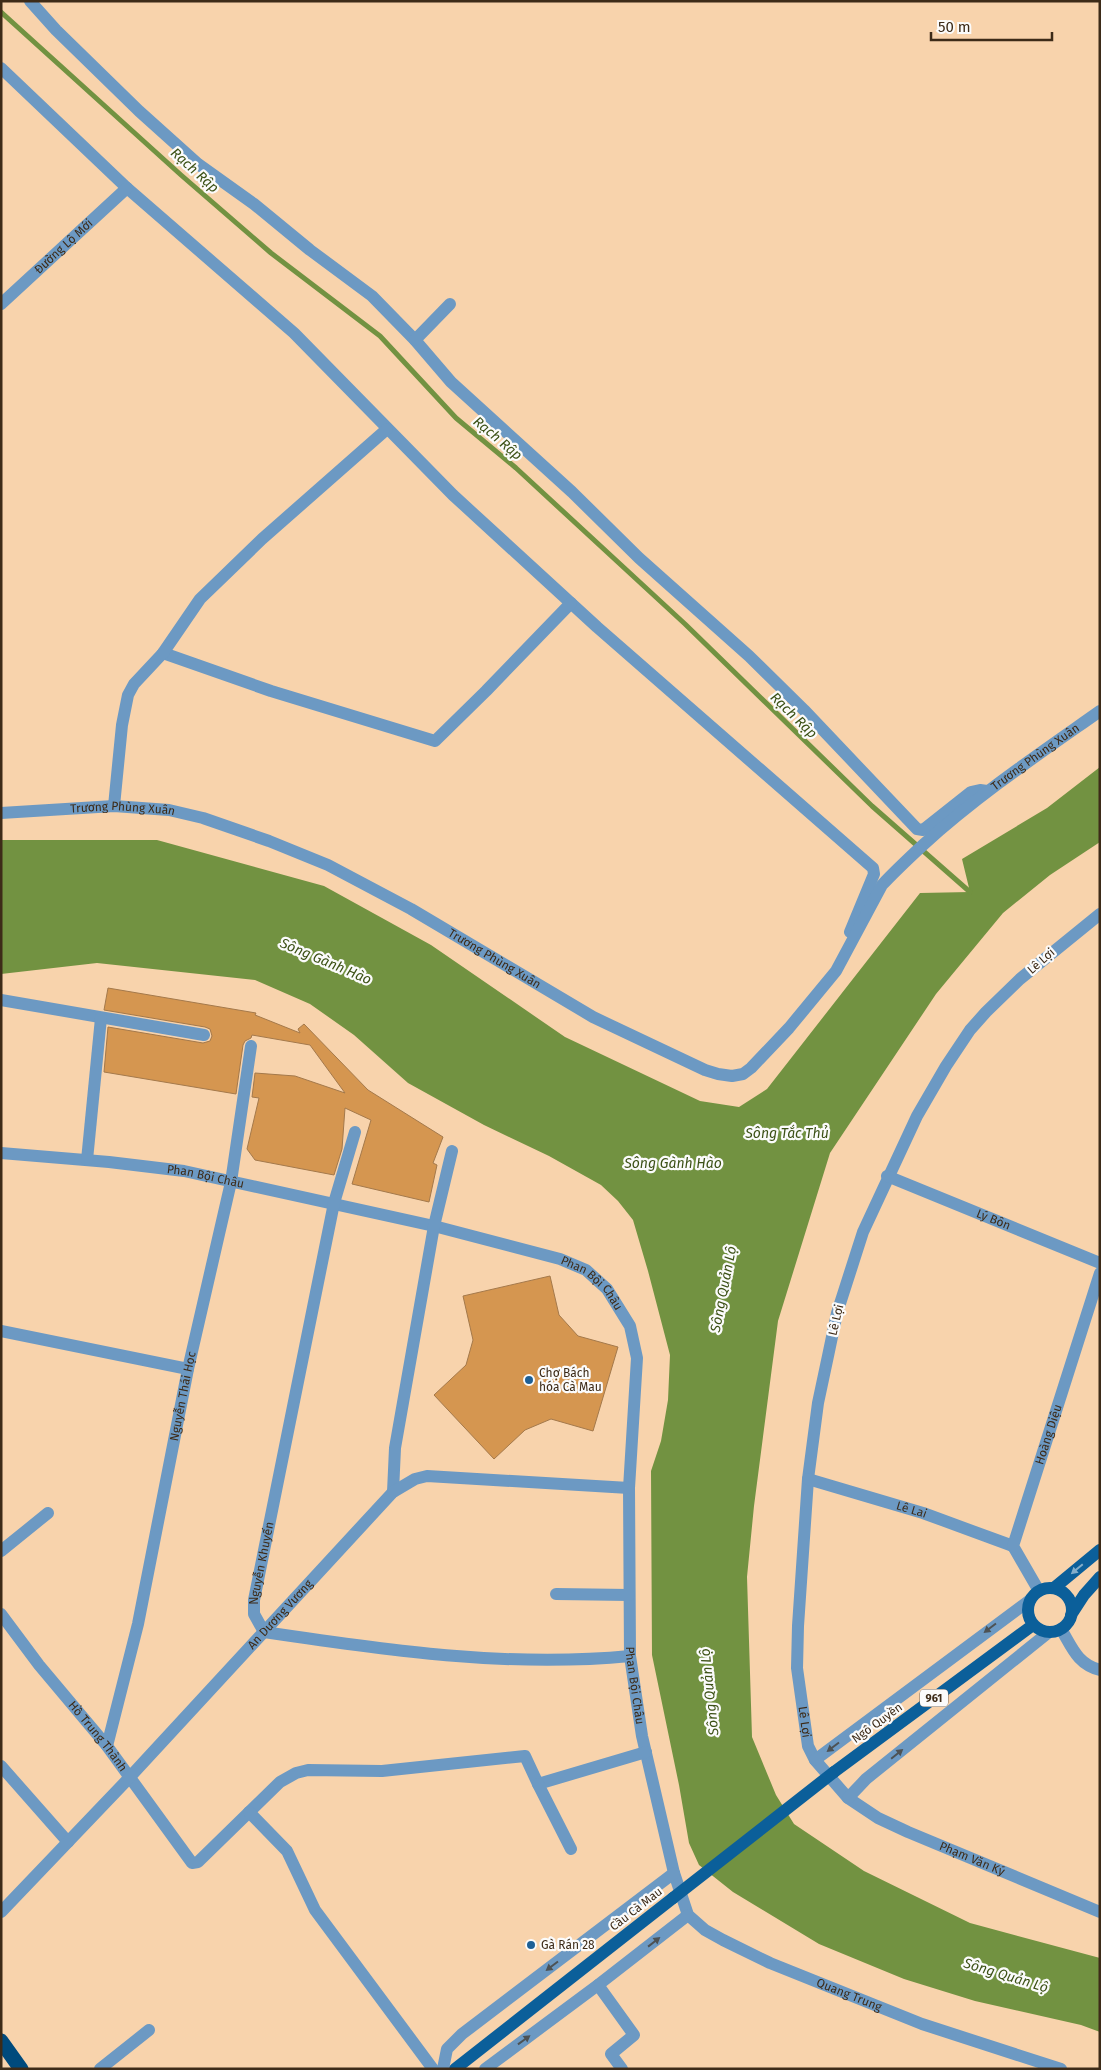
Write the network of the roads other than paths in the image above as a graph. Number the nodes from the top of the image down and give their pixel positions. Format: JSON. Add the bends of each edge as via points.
{"nodes":[{"id":1,"x":30,"y":1,"type":"edge"},
{"id":2,"x":1,"y":68,"type":"edge"},
{"id":3,"x":126,"y":188,"type":"junction"},
{"id":4,"x":1,"y":304,"type":"edge"},
{"id":5,"x":450,"y":304,"type":"dead end"},
{"id":6,"x":415,"y":340,"type":"junction"},
{"id":7,"x":387,"y":430,"type":"junction"},
{"id":8,"x":571,"y":603,"type":"junction"},
{"id":9,"x":163,"y":653,"type":"junction"},
{"id":10,"x":1100,"y":711,"type":"edge"},
{"id":11,"x":987,"y":791,"type":"junction"},
{"id":12,"x":114,"y":806,"type":"junction"},
{"id":13,"x":1,"y":813,"type":"edge"},
{"id":14,"x":1100,"y":914,"type":"edge"},
{"id":15,"x":849,"y":947,"type":"junction"},
{"id":16,"x":1,"y":1000,"type":"edge"},
{"id":17,"x":101,"y":1018,"type":"junction"},
{"id":18,"x":204,"y":1035,"type":"dead end"},
{"id":19,"x":251,"y":1046,"type":"dead end"},
{"id":20,"x":355,"y":1132,"type":"dead end"},
{"id":21,"x":452,"y":1151,"type":"dead end"},
{"id":22,"x":1,"y":1153,"type":"edge"},
{"id":23,"x":87,"y":1160,"type":"junction"},
{"id":24,"x":887,"y":1176,"type":"junction"},
{"id":25,"x":231,"y":1182,"type":"junction"},
{"id":26,"x":334,"y":1203,"type":"junction"},
{"id":27,"x":434,"y":1226,"type":"junction"},
{"id":28,"x":1100,"y":1262,"type":"edge"},
{"id":29,"x":1100,"y":1273,"type":"edge"},
{"id":30,"x":1,"y":1331,"type":"edge"},
{"id":31,"x":188,"y":1369,"type":"junction"},
{"id":32,"x":808,"y":1479,"type":"junction"},
{"id":33,"x":629,"y":1488,"type":"junction"},
{"id":34,"x":392,"y":1492,"type":"junction"},
{"id":35,"x":48,"y":1513,"type":"dead end"},
{"id":36,"x":1013,"y":1546,"type":"junction"},
{"id":37,"x":1100,"y":1550,"type":"edge"},
{"id":38,"x":1,"y":1551,"type":"edge"},
{"id":39,"x":1100,"y":1577,"type":"edge"},
{"id":40,"x":1054,"y":1588,"type":"junction"},
{"id":41,"x":556,"y":1594,"type":"dead end"},
{"id":42,"x":629,"y":1595,"type":"junction"},
{"id":43,"x":1034,"y":1595,"type":"junction"},
{"id":44,"x":1,"y":1614,"type":"edge"},
{"id":45,"x":1071,"y":1615,"type":"junction"},
{"id":46,"x":1033,"y":1625,"type":"junction"},
{"id":47,"x":1055,"y":1631,"type":"junction"},
{"id":48,"x":264,"y":1632,"type":"junction"},
{"id":49,"x":630,"y":1656,"type":"junction"},
{"id":50,"x":1100,"y":1670,"type":"edge"},
{"id":51,"x":107,"y":1746,"type":"junction"},
{"id":52,"x":646,"y":1752,"type":"junction"},
{"id":53,"x":815,"y":1760,"type":"junction"},
{"id":54,"x":1,"y":1766,"type":"edge"},
{"id":55,"x":834,"y":1772,"type":"joint"},
{"id":56,"x":129,"y":1778,"type":"junction"},
{"id":57,"x":538,"y":1784,"type":"junction"},
{"id":58,"x":848,"y":1798,"type":"junction"},
{"id":59,"x":249,"y":1812,"type":"junction"},
{"id":60,"x":68,"y":1842,"type":"junction"},
{"id":61,"x":571,"y":1848,"type":"dead end"},
{"id":62,"x":674,"y":1873,"type":"junction"},
{"id":63,"x":1,"y":1912,"type":"edge"},
{"id":64,"x":1100,"y":1912,"type":"edge"},
{"id":65,"x":688,"y":1916,"type":"junction"},
{"id":66,"x":598,"y":1985,"type":"junction"},
{"id":67,"x":149,"y":2030,"type":"dead end"},
{"id":68,"x":1,"y":2041,"type":"edge"},
{"id":69,"x":21,"y":2069,"type":"edge"},
{"id":70,"x":100,"y":2069,"type":"edge"},
{"id":71,"x":433,"y":2069,"type":"edge"},
{"id":72,"x":443,"y":2069,"type":"edge"},
{"id":73,"x":454,"y":2069,"type":"edge"},
{"id":74,"x":485,"y":2069,"type":"edge"},
{"id":75,"x":622,"y":2069,"type":"edge"},
{"id":76,"x":1061,"y":2069,"type":"edge"}],
"edges":[{"from":1,"to":6,"type":"street","via":[[139,111],[198,164],[372,296]]},
{"from":2,"to":3,"type":"street"},
{"from":3,"to":4,"type":"street","name":"Đường Lộ Mới"},
{"from":3,"to":7,"type":"street","via":[[294,333]]},
{"from":5,"to":6,"type":"street"},
{"from":6,"to":11,"type":"street","via":[[451,382],[749,656],[917,829],[923,830],[971,792]]},
{"from":7,"to":8,"type":"street"},
{"from":7,"to":9,"type":"street","via":[[262,539],[200,599]]},
{"from":8,"to":9,"type":"street","via":[[486,691],[435,740],[430,741]]},
{"from":8,"to":15,"type":"street","via":[[873,868],[874,874],[850,929]]},
{"from":9,"to":12,"type":"street","via":[[128,695]]},
{"from":10,"to":11,"type":"street","name":"Trương Phùng Xuân"},
{"from":11,"to":15,"type":"street","name":"Trương Phùng Xuân","via":[[944,826],[882,885]]},
{"from":12,"to":13,"type":"street","name":"Trương Phùng Xuân"},
{"from":12,"to":15,"type":"street","name":"Trương Phùng Xuân","via":[[169,810],[203,818],[269,840],[328,865],[411,909],[593,1017],[718,1074],[732,1076],[751,1068],[836,971]]},
{"from":14,"to":24,"type":"street","name":"Lê Lợi","via":[[1020,979],[970,1030],[946,1066]]},
{"from":16,"to":17,"type":"street"},
{"from":17,"to":18,"type":"street"},
{"from":17,"to":23,"type":"street"},
{"from":19,"to":25,"type":"street","name":"Nguyễn Thái Học"},
{"from":20,"to":26,"type":"street","name":"Nguyễn Khuyến"},
{"from":21,"to":27,"type":"street"},
{"from":22,"to":23,"type":"street","name":"Phan Bội Châu"},
{"from":23,"to":25,"type":"street","name":"Phan Bội Châu","via":[[184,1171]]},
{"from":24,"to":28,"type":"street","name":"Lý Bôn"},
{"from":24,"to":32,"type":"street","name":"Lê Lợi","via":[[863,1232],[837,1313],[818,1402]]},
{"from":25,"to":26,"type":"street","name":"Phan Bội Châu"},
{"from":25,"to":31,"type":"street","name":"Nguyễn Thái Học"},
{"from":26,"to":27,"type":"street","name":"Phan Bội Châu"},
{"from":26,"to":48,"type":"street","name":"Nguyễn Khuyến","via":[[254,1600],[254,1614]]},
{"from":27,"to":33,"type":"street","name":"Phan Bội Châu","via":[[560,1259],[586,1270],[606,1288],[630,1326],[637,1358]]},
{"from":27,"to":34,"type":"street","via":[[395,1448]]},
{"from":29,"to":36,"type":"street","name":"Hoàng Diệu"},
{"from":30,"to":31,"type":"street"},
{"from":31,"to":51,"type":"street","name":"Nguyễn Thái Học","via":[[138,1624]]},
{"from":32,"to":36,"type":"street","name":"Lê Lai","via":[[922,1513]]},
{"from":32,"to":53,"type":"street","name":"Lê Lợi","via":[[797,1668],[808,1746]]},
{"from":33,"to":34,"type":"street","name":"An Dương Vương","via":[[427,1476]]},
{"from":33,"to":42,"type":"street","name":"Phan Bội Châu"},
{"from":34,"to":48,"type":"street","name":"An Dương Vương"},
{"from":35,"to":38,"type":"street"},
{"from":36,"to":43,"type":"street"},
{"from":37,"to":40,"type":"main road","one_way":true},
{"from":39,"to":45,"type":"main road"},
{"from":40,"to":43,"type":"main road"},
{"from":40,"to":45,"type":"main road","via":[[1070,1601]]},
{"from":41,"to":42,"type":"street"},
{"from":42,"to":49,"type":"street","name":"Phan Bội Châu"},
{"from":43,"to":46,"type":"main road","via":[[1028,1612]]},
{"from":43,"to":53,"type":"street","one_way":true},
{"from":44,"to":51,"type":"street","name":"Hồ Trung Thành"},
{"from":45,"to":47,"type":"main road","via":[[1066,1625]]},
{"from":46,"to":47,"type":"main road","via":[[1043,1631]]},
{"from":46,"to":55,"type":"main road","name":"Ngô Quyền","number":"961"},
{"from":47,"to":50,"type":"street","via":[[1079,1659]]},
{"from":58,"to":47,"type":"street","one_way":true,"via":[[866,1779]]},
{"from":48,"to":49,"type":"street","via":[[370,1648],[496,1659],[552,1661]]},
{"from":48,"to":56,"type":"street","name":"An Dương Vương"},
{"from":49,"to":52,"type":"street","name":"Phan Bội Châu"},
{"from":51,"to":56,"type":"street","name":"Hồ Trung Thành"},
{"from":52,"to":57,"type":"street"},
{"from":52,"to":62,"type":"street","name":"Phan Bội Châu"},
{"from":53,"to":58,"type":"street","name":"Lê Lợi"},
{"from":54,"to":60,"type":"street"},
{"from":55,"to":73,"type":"main road","name":"Cầu Cà Mau","bridge":true},
{"from":56,"to":59,"type":"street","name":"Hồ Trung Thành","via":[[191,1862],[198,1862]]},
{"from":56,"to":60,"type":"street","name":"An Dương Vương"},
{"from":57,"to":59,"type":"street","via":[[525,1756],[382,1771],[308,1770],[296,1772],[280,1782]]},
{"from":57,"to":61,"type":"street"},
{"from":58,"to":64,"type":"street","name":"Phạm Văn Ký","via":[[878,1818],[908,1832]]},
{"from":59,"to":71,"type":"street","via":[[287,1851],[315,1910]]},
{"from":60,"to":63,"type":"street","name":"An Dương Vương"},
{"from":62,"to":65,"type":"street"},
{"from":62,"to":72,"type":"street","one_way":true,"via":[[462,2034],[447,2049]]},
{"from":66,"to":65,"type":"street","one_way":true},
{"from":65,"to":76,"type":"street","name":"Quang Trung","via":[[705,1930],[770,1963],[922,2024]]},
{"from":74,"to":66,"type":"street","one_way":true},
{"from":66,"to":75,"type":"street","via":[[634,2034],[612,2054]]},
{"from":67,"to":70,"type":"street"},
{"from":68,"to":69,"type":"highway"}]}
